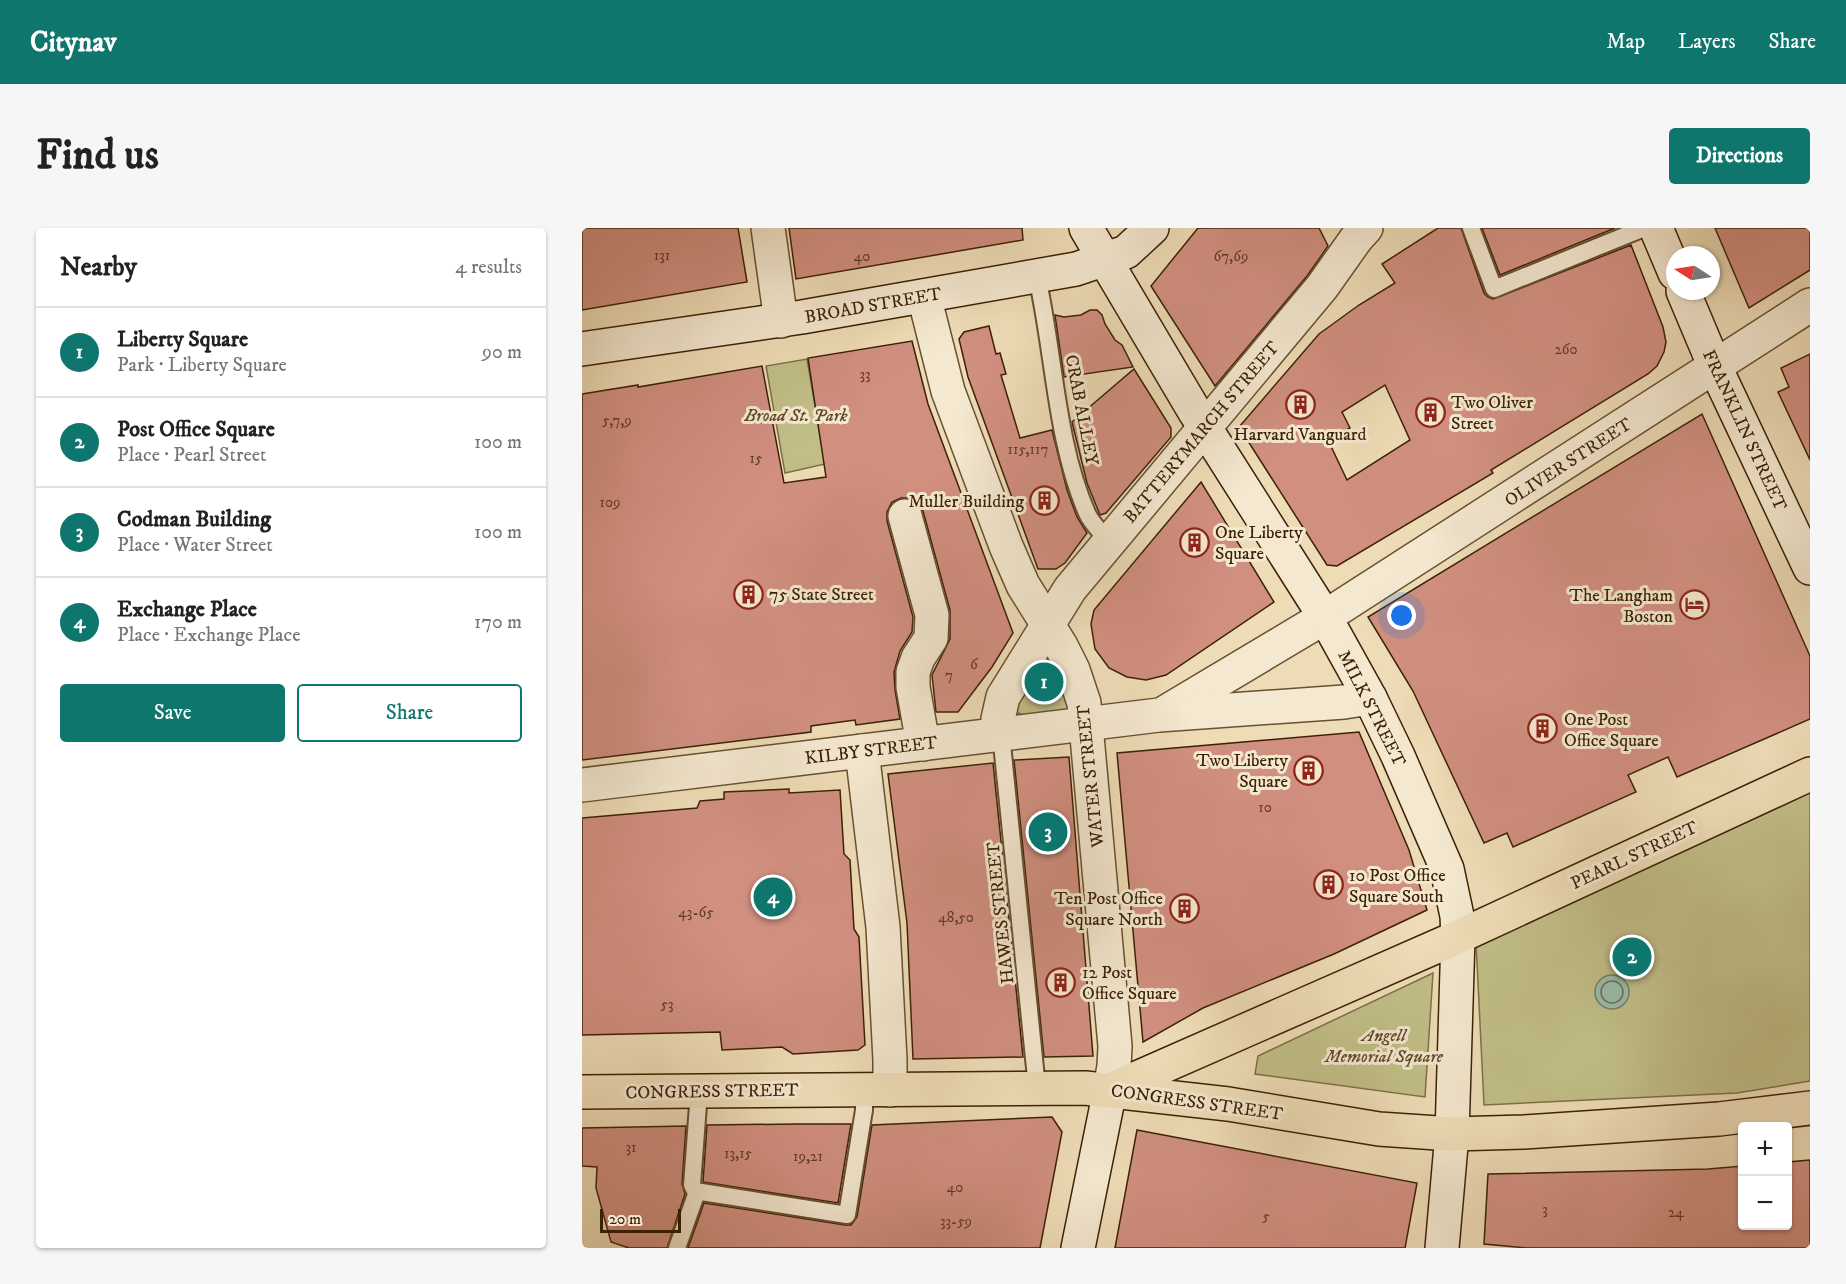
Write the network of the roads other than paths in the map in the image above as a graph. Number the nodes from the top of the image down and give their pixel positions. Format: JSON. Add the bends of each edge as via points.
{"nodes":[{"id":1,"x":768,"y":228,"type":"edge"},
{"id":2,"x":1086,"y":228,"type":"edge"},
{"id":3,"x":1152,"y":228,"type":"edge"},
{"id":4,"x":1471,"y":228,"type":"edge"},
{"id":5,"x":1644,"y":228,"type":"edge"},
{"id":6,"x":1656,"y":228,"type":"edge"},
{"id":7,"x":1357,"y":232,"type":"edge"},
{"id":8,"x":1666,"y":252,"type":"edge"},
{"id":9,"x":1106,"y":261,"type":"junction"},
{"id":10,"x":1037,"y":277,"type":"junction"},
{"id":11,"x":924,"y":296,"type":"junction"},
{"id":12,"x":1687,"y":300,"type":"edge"},
{"id":13,"x":1810,"y":305,"type":"edge"},
{"id":14,"x":781,"y":321,"type":"junction"},
{"id":15,"x":582,"y":349,"type":"edge"},
{"id":16,"x":1715,"y":367,"type":"junction"},
{"id":17,"x":1205,"y":427,"type":"junction"},
{"id":18,"x":905,"y":516,"type":"dead end"},
{"id":19,"x":1109,"y":542,"type":"junction"},
{"id":20,"x":1810,"y":568,"type":"edge"},
{"id":21,"x":1325,"y":617,"type":"junction"},
{"id":22,"x":1048,"y":625,"type":"junction"},
{"id":23,"x":1370,"y":698,"type":"junction"},
{"id":24,"x":1159,"y":716,"type":"junction"},
{"id":25,"x":1087,"y":724,"type":"junction"},
{"id":26,"x":1001,"y":734,"type":"junction"},
{"id":27,"x":923,"y":744,"type":"junction"},
{"id":28,"x":862,"y":752,"type":"junction"},
{"id":29,"x":1810,"y":774,"type":"edge"},
{"id":30,"x":582,"y":785,"type":"edge"},
{"id":31,"x":1458,"y":937,"type":"junction"},
{"id":32,"x":1037,"y":1088,"type":"junction"},
{"id":33,"x":877,"y":1090,"type":"junction"},
{"id":34,"x":1110,"y":1090,"type":"junction"},
{"id":35,"x":582,"y":1092,"type":"edge"},
{"id":36,"x":699,"y":1092,"type":"junction"},
{"id":37,"x":1810,"y":1108,"type":"edge"},
{"id":38,"x":1452,"y":1134,"type":"junction"},
{"id":39,"x":697,"y":1192,"type":"junction"},
{"id":40,"x":676,"y":1248,"type":"edge"},
{"id":41,"x":1078,"y":1248,"type":"edge"},
{"id":42,"x":1442,"y":1248,"type":"edge"}],
"edges":[{"from":1,"to":14,"type":"street"},
{"from":2,"to":9,"type":"street","name":"MILK STREET"},
{"from":3,"to":9,"type":"street","name":"BROAD STREET","via":[[1126,252]]},
{"from":4,"to":5,"type":"lane","via":[[1494,289]]},
{"from":6,"to":8,"type":"street"},
{"from":7,"to":17,"type":"street","name":"BATTERYMARCH STREET","via":[[1322,287]]},
{"from":9,"to":10,"type":"street","name":"BROAD STREET"},
{"from":9,"to":17,"type":"street","name":"MILK STREET"},
{"from":10,"to":11,"type":"street","name":"BROAD STREET"},
{"from":10,"to":19,"type":"lane","name":"CRAB ALLEY","via":[[1063,433],[1073,470],[1087,515]]},
{"from":11,"to":14,"type":"street","name":"BROAD STREET"},
{"from":11,"to":22,"type":"street","name":"WATER STREET","via":[[958,423],[1019,575]]},
{"from":12,"to":16,"type":"street","name":"FRANKLIN STREET"},
{"from":13,"to":16,"type":"street","name":"OLIVER STREET"},
{"from":14,"to":15,"type":"street","name":"BROAD STREET"},
{"from":16,"to":20,"type":"street","name":"FRANKLIN STREET"},
{"from":16,"to":21,"type":"street","name":"OLIVER STREET"},
{"from":17,"to":19,"type":"street","name":"BATTERYMARCH STREET"},
{"from":17,"to":21,"type":"street","name":"MILK STREET"},
{"from":18,"to":27,"type":"street","via":[[932,615],[931,638],[913,672]]},
{"from":19,"to":22,"type":"street","name":"BATTERYMARCH STREET","via":[[1070,589]]},
{"from":21,"to":23,"type":"street","name":"MILK STREET"},
{"from":21,"to":24,"type":"street","name":"KILBY STREET"},
{"from":22,"to":25,"type":"street","name":"WATER STREET","via":[[1073,670]]},
{"from":22,"to":26,"type":"street","name":"BATTERYMARCH STREET","via":[[1003,697],[998,719]]},
{"from":23,"to":24,"type":"street","name":"KILBY STREET"},
{"from":23,"to":31,"type":"street","name":"MILK STREET","via":[[1447,868]]},
{"from":24,"to":25,"type":"street","name":"KILBY STREET"},
{"from":25,"to":26,"type":"street","name":"KILBY STREET"},
{"from":25,"to":34,"type":"street","name":"WATER STREET","via":[[1115,1046]]},
{"from":26,"to":27,"type":"street","name":"KILBY STREET"},
{"from":26,"to":32,"type":"lane","name":"HAWES STREET"},
{"from":27,"to":28,"type":"street","name":"KILBY STREET"},
{"from":28,"to":30,"type":"street","name":"KILBY STREET"},
{"from":28,"to":33,"type":"street","via":[[883,927],[890,1060]]},
{"from":29,"to":31,"type":"main road","name":"PEARL STREET"},
{"from":31,"to":34,"type":"main road","name":"PEARL STREET"},
{"from":31,"to":38,"type":"street","name":"MILK STREET"},
{"from":32,"to":33,"type":"main road","name":"CONGRESS STREET"},
{"from":32,"to":34,"type":"main road","name":"CONGRESS STREET"},
{"from":33,"to":36,"type":"main road","name":"CONGRESS STREET"},
{"from":33,"to":39,"type":"lane","via":[[864,1110],[847,1215]]},
{"from":34,"to":38,"type":"main road","name":"CONGRESS STREET","via":[[1228,1104],[1379,1129]]},
{"from":34,"to":41,"type":"street","name":"WATER STREET"},
{"from":35,"to":36,"type":"main road","name":"CONGRESS STREET"},
{"from":36,"to":39,"type":"lane","via":[[692,1185]]},
{"from":37,"to":38,"type":"main road","name":"CONGRESS STREET","via":[[1719,1119]]},
{"from":38,"to":42,"type":"street","name":"MILK STREET"},
{"from":39,"to":40,"type":"lane"}]}
